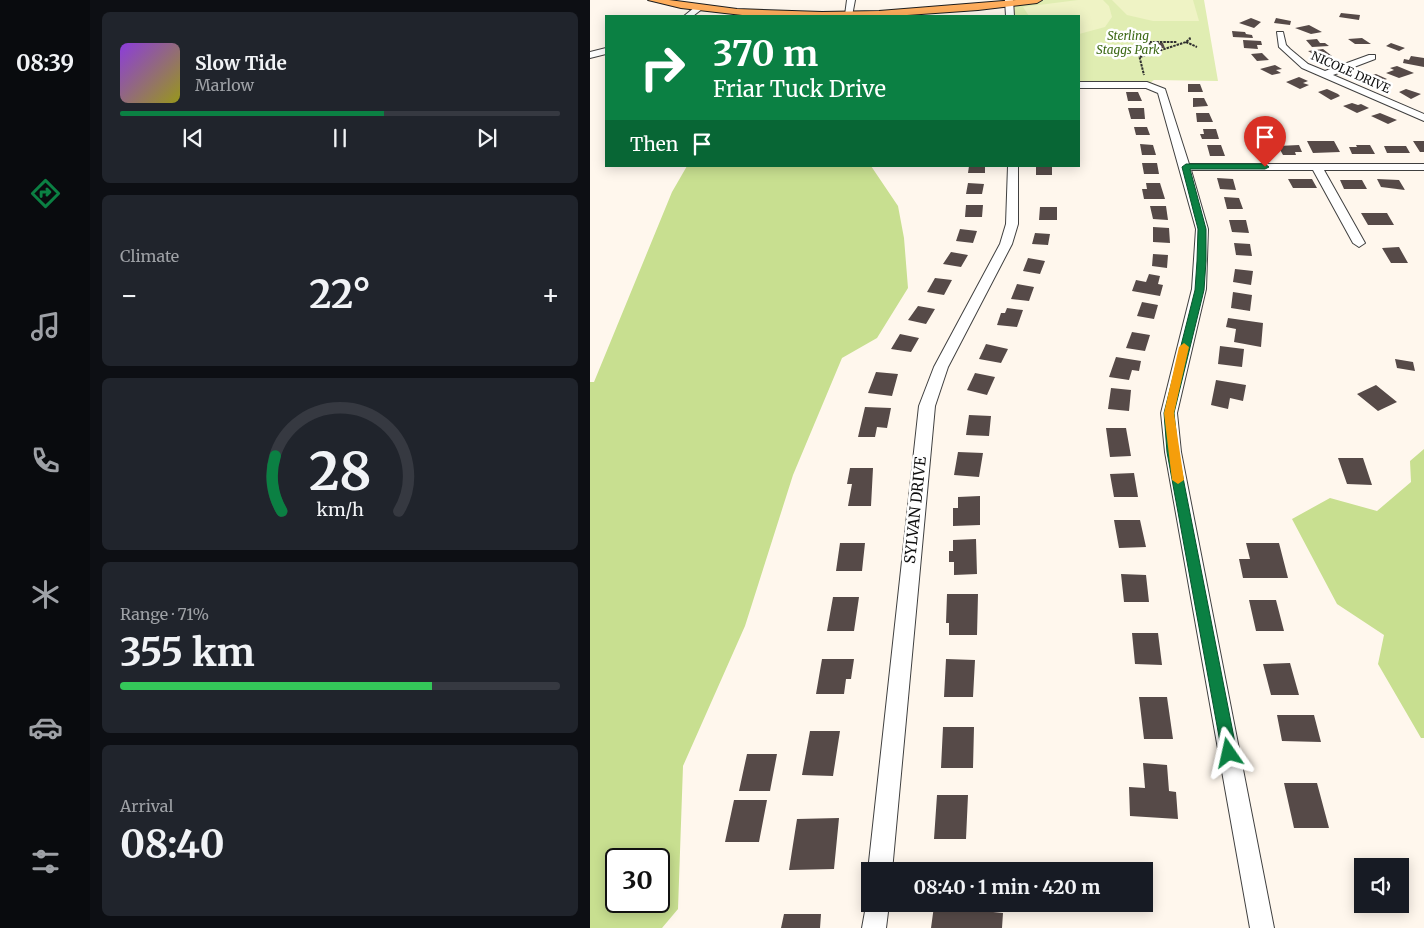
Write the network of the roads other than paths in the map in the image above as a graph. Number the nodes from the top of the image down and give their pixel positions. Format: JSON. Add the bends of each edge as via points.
{"nodes":[{"id":1,"x":653,"y":0,"type":"edge"},
{"id":2,"x":851,"y":0,"type":"edge"},
{"id":3,"x":1037,"y":0,"type":"edge"},
{"id":4,"x":1009,"y":2,"type":"edge"},
{"id":5,"x":698,"y":9,"type":"junction"},
{"id":6,"x":689,"y":15,"type":"edge"},
{"id":7,"x":849,"y":15,"type":"junction"},
{"id":8,"x":1010,"y":15,"type":"edge"},
{"id":9,"x":1280,"y":34,"type":"dead end"},
{"id":10,"x":605,"y":52,"type":"edge"},
{"id":11,"x":590,"y":55,"type":"edge"},
{"id":12,"x":1372,"y":57,"type":"dead end"},
{"id":13,"x":1326,"y":74,"type":"junction"},
{"id":14,"x":1080,"y":85,"type":"edge"},
{"id":15,"x":1424,"y":118,"type":"edge"},
{"id":16,"x":1013,"y":167,"type":"edge"},
{"id":17,"x":1186,"y":167,"type":"junction"},
{"id":18,"x":1317,"y":167,"type":"junction"},
{"id":19,"x":1424,"y":167,"type":"edge"},
{"id":20,"x":1359,"y":243,"type":"dead end"},
{"id":21,"x":881,"y":862,"type":"edge"},
{"id":22,"x":876,"y":912,"type":"edge"},
{"id":23,"x":874,"y":928,"type":"edge"},
{"id":24,"x":1262,"y":928,"type":"edge"}],
"edges":[{"from":1,"to":5,"type":"main road"},
{"from":2,"to":7,"type":"street"},
{"from":3,"to":4,"type":"main road"},
{"from":4,"to":7,"type":"main road","via":[[952,10]]},
{"from":4,"to":8,"type":"street"},
{"from":5,"to":6,"type":"street"},
{"from":5,"to":7,"type":"main road","via":[[768,15]]},
{"from":9,"to":13,"type":"street","name":"NICOLE DRIVE","via":[[1282,45],[1292,58]]},
{"from":10,"to":11,"type":"street"},
{"from":12,"to":13,"type":"street"},
{"from":13,"to":15,"type":"street","name":"NICOLE DRIVE"},
{"from":14,"to":17,"type":"street","via":[[1147,85],[1162,91]]},
{"from":16,"to":21,"type":"street","name":"SYLVAN DRIVE","via":[[1012,224],[1006,244],[941,367],[927,406]]},
{"from":17,"to":18,"type":"street"},
{"from":17,"to":24,"type":"street","via":[[1202,229],[1202,261],[1199,290],[1169,413],[1173,452]]},
{"from":18,"to":19,"type":"street"},
{"from":18,"to":20,"type":"street"},
{"from":22,"to":23,"type":"street"}]}
